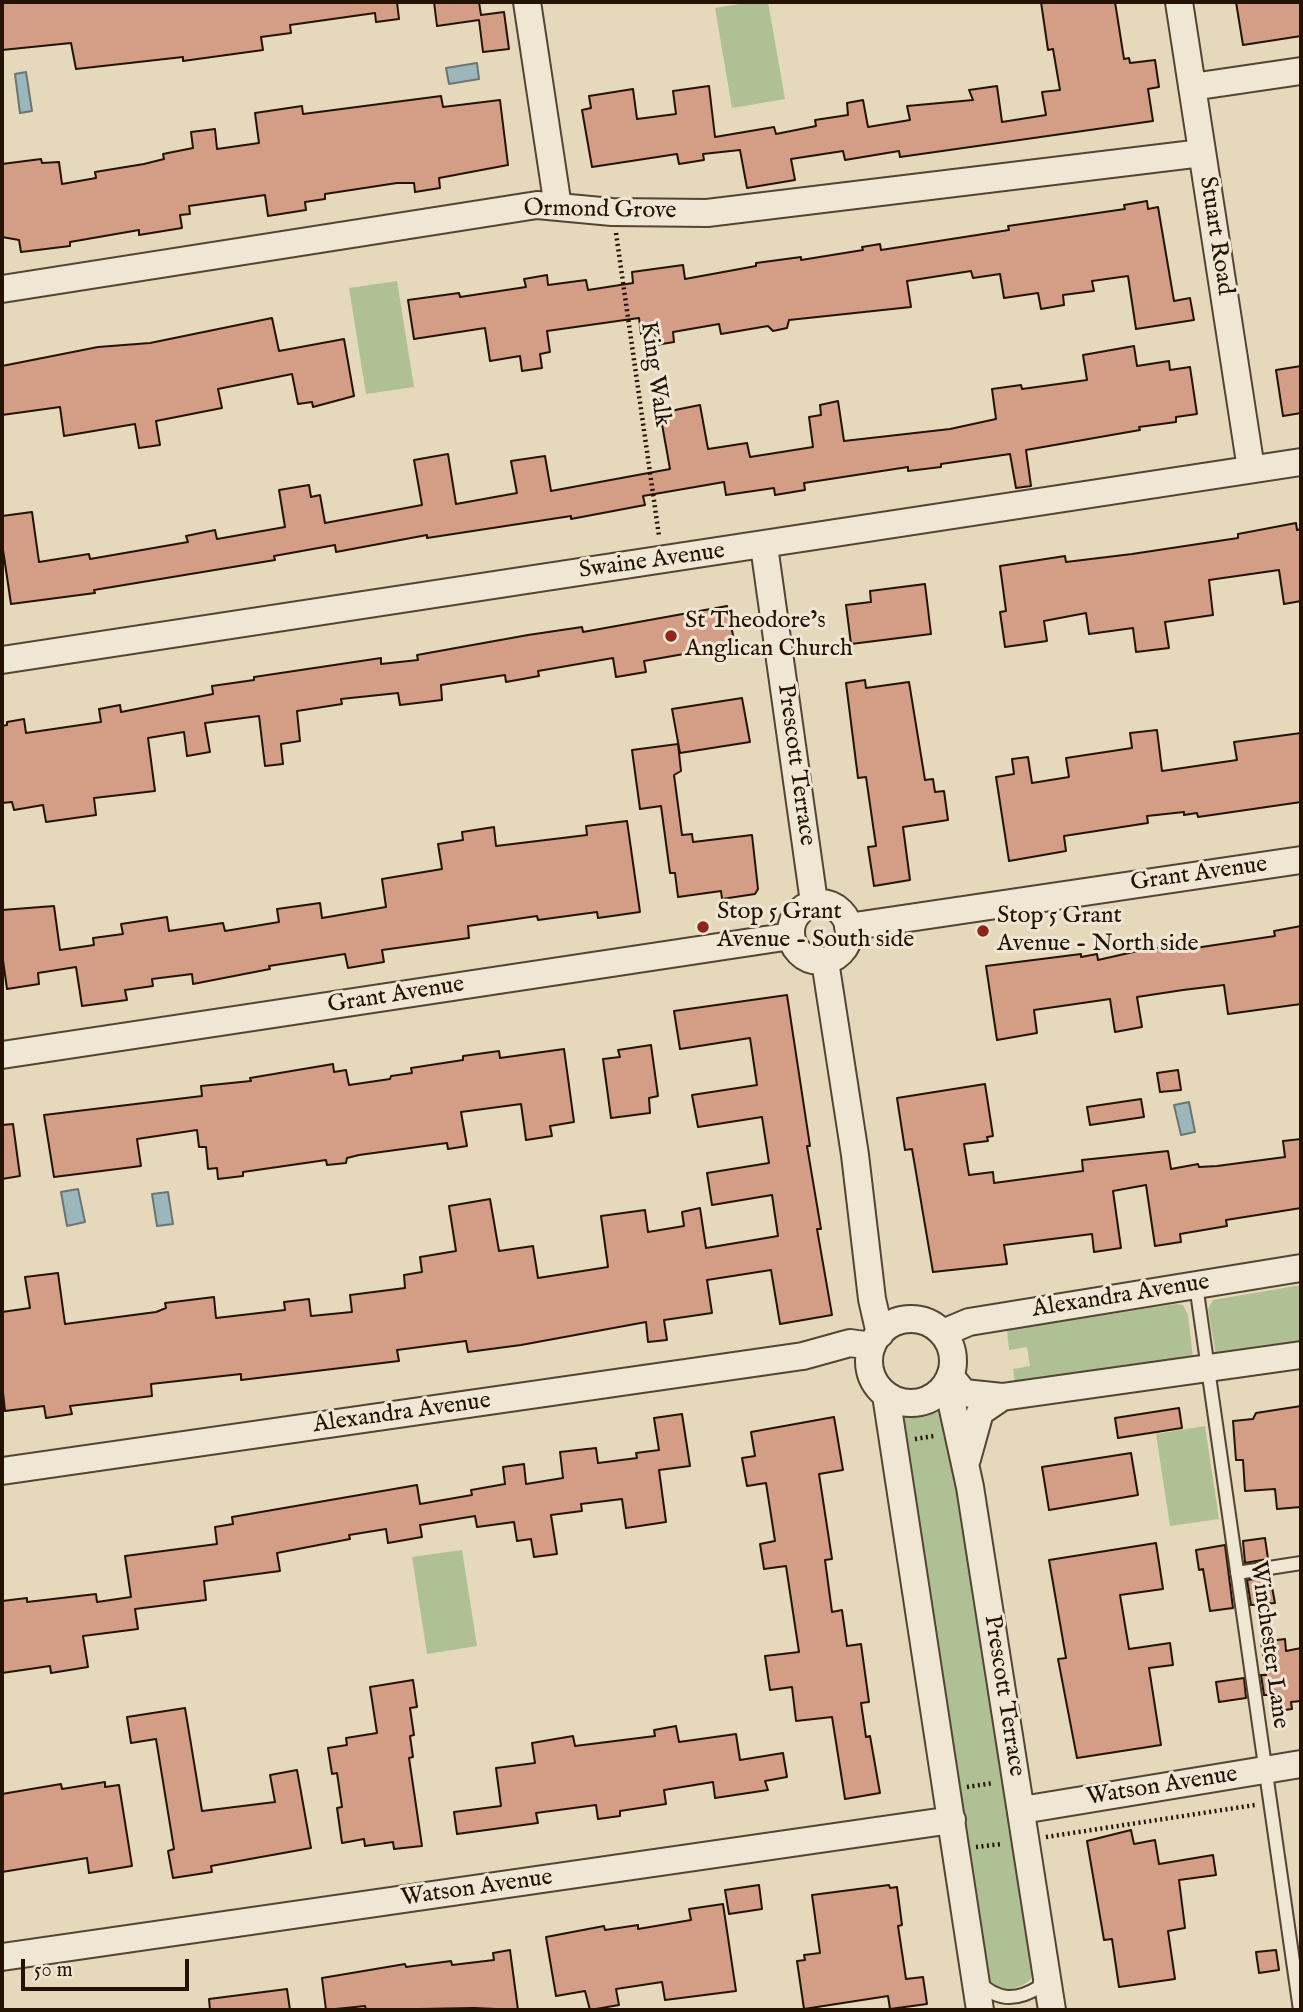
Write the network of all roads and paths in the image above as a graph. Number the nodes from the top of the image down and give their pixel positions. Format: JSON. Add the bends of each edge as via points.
{"nodes":[{"id":1,"x":527,"y":2,"type":"edge"},
{"id":2,"x":1179,"y":2,"type":"edge"},
{"id":3,"x":1301,"y":71,"type":"edge"},
{"id":4,"x":1192,"y":87,"type":"junction"},
{"id":5,"x":1202,"y":153,"type":"junction"},
{"id":6,"x":558,"y":207,"type":"junction"},
{"id":7,"x":612,"y":212,"type":"junction"},
{"id":8,"x":2,"y":289,"type":"edge"},
{"id":9,"x":1301,"y":462,"type":"edge"},
{"id":10,"x":1251,"y":469,"type":"junction"},
{"id":11,"x":660,"y":542,"type":"dead end"},
{"id":12,"x":764,"y":546,"type":"junction"},
{"id":13,"x":2,"y":660,"type":"edge"},
{"id":14,"x":1301,"y":860,"type":"edge"},
{"id":15,"x":814,"y":902,"type":"junction"},
{"id":16,"x":848,"y":927,"type":"junction"},
{"id":17,"x":791,"y":936,"type":"junction"},
{"id":18,"x":825,"y":961,"type":"junction"},
{"id":19,"x":2,"y":1055,"type":"edge"},
{"id":20,"x":1301,"y":1268,"type":"edge"},
{"id":21,"x":869,"y":1269,"type":"junction"},
{"id":22,"x":1196,"y":1285,"type":"junction"},
{"id":23,"x":943,"y":1333,"type":"junction"},
{"id":24,"x":883,"y":1334,"type":"junction"},
{"id":25,"x":842,"y":1345,"type":"junction"},
{"id":26,"x":1301,"y":1355,"type":"edge"},
{"id":27,"x":803,"y":1356,"type":"junction"},
{"id":28,"x":1209,"y":1368,"type":"junction"},
{"id":29,"x":949,"y":1379,"type":"junction"},
{"id":30,"x":879,"y":1385,"type":"junction"},
{"id":31,"x":1002,"y":1397,"type":"junction"},
{"id":32,"x":940,"y":1435,"type":"dead end"},
{"id":33,"x":904,"y":1441,"type":"dead end"},
{"id":34,"x":966,"y":1464,"type":"junction"},
{"id":35,"x":2,"y":1471,"type":"edge"},
{"id":36,"x":1301,"y":1563,"type":"edge"},
{"id":37,"x":1237,"y":1573,"type":"junction"},
{"id":38,"x":1301,"y":1764,"type":"edge"},
{"id":39,"x":1264,"y":1771,"type":"junction"},
{"id":40,"x":994,"y":1783,"type":"dead end"},
{"id":41,"x":956,"y":1789,"type":"dead end"},
{"id":42,"x":1258,"y":1804,"type":"dead end"},
{"id":43,"x":1022,"y":1810,"type":"junction"},
{"id":44,"x":952,"y":1820,"type":"junction"},
{"id":45,"x":1038,"y":1838,"type":"dead end"},
{"id":46,"x":1004,"y":1843,"type":"dead end"},
{"id":47,"x":965,"y":1849,"type":"dead end"},
{"id":48,"x":2,"y":1956,"type":"edge"},
{"id":49,"x":1297,"y":1959,"type":"edge"},
{"id":50,"x":1045,"y":1964,"type":"junction"},
{"id":51,"x":976,"y":1979,"type":"junction"},
{"id":52,"x":980,"y":2010,"type":"edge"},
{"id":53,"x":1052,"y":2010,"type":"edge"},
{"id":54,"x":1300,"y":2010,"type":"edge"}],
"edges":[{"from":1,"to":6,"type":"street"},
{"from":2,"to":4,"type":"street","name":"Stuart Road"},
{"from":3,"to":4,"type":"street"},
{"from":4,"to":5,"type":"street","name":"Stuart Road"},
{"from":5,"to":7,"type":"street","name":"Ormond Grove","via":[[707,214]]},
{"from":5,"to":10,"type":"street","name":"Stuart Road"},
{"from":6,"to":7,"type":"street","name":"Ormond Grove"},
{"from":6,"to":8,"type":"street","name":"Ormond Grove","via":[[537,205]]},
{"from":7,"to":11,"type":"path","name":"King Walk"},
{"from":9,"to":10,"type":"street","name":"Swaine Avenue"},
{"from":10,"to":12,"type":"street","name":"Swaine Avenue"},
{"from":12,"to":13,"type":"street","name":"Swaine Avenue"},
{"from":12,"to":15,"type":"street","name":"Prescott Terrace"},
{"from":14,"to":16,"type":"street","name":"Grant Avenue"},
{"from":15,"to":16,"type":"street","via":[[840,911]]},
{"from":15,"to":17,"type":"street","via":[[794,917]]},
{"from":16,"to":18,"type":"street","via":[[845,947]]},
{"from":17,"to":18,"type":"street","via":[[801,954]]},
{"from":17,"to":19,"type":"street","name":"Grant Avenue"},
{"from":18,"to":21,"type":"street"},
{"from":20,"to":22,"type":"street","name":"Alexandra Avenue"},
{"from":21,"to":24,"type":"street"},
{"from":21,"to":25,"type":"street","via":[[858,1326]]},
{"from":22,"to":23,"type":"street","name":"Alexandra Avenue","via":[[969,1322]]},
{"from":22,"to":28,"type":"lane","name":"Winchester Lane"},
{"from":23,"to":24,"type":"street","via":[[920,1320]]},
{"from":23,"to":29,"type":"street","via":[[952,1352]]},
{"from":24,"to":25,"type":"street","name":"Alexandra Avenue"},
{"from":24,"to":30,"type":"street","via":[[870,1356]]},
{"from":25,"to":27,"type":"street","name":"Alexandra Avenue"},
{"from":26,"to":28,"type":"street"},
{"from":27,"to":30,"type":"street","name":"Alexandra Avenue","via":[[843,1360]]},
{"from":27,"to":35,"type":"street","name":"Alexandra Avenue"},
{"from":28,"to":31,"type":"street"},
{"from":28,"to":37,"type":"lane","name":"Winchester Lane"},
{"from":29,"to":30,"type":"street","via":[[930,1398],[919,1402],[896,1400]]},
{"from":29,"to":31,"type":"street","via":[[964,1393]]},
{"from":29,"to":34,"type":"street","name":"Prescott Terrace"},
{"from":30,"to":44,"type":"street"},
{"from":31,"to":34,"type":"street","via":[[980,1412]]},
{"from":32,"to":33,"type":"path"},
{"from":34,"to":43,"type":"street","name":"Prescott Terrace"},
{"from":36,"to":37,"type":"lane"},
{"from":37,"to":39,"type":"lane","name":"Winchester Lane"},
{"from":38,"to":39,"type":"street","name":"Watson Avenue"},
{"from":39,"to":43,"type":"street","name":"Watson Avenue"},
{"from":39,"to":49,"type":"lane","name":"Winchester Lane"},
{"from":40,"to":41,"type":"path"},
{"from":42,"to":45,"type":"path"},
{"from":43,"to":50,"type":"street","name":"Prescott Terrace"},
{"from":44,"to":48,"type":"street","name":"Watson Avenue"},
{"from":44,"to":51,"type":"street"},
{"from":46,"to":47,"type":"path"},
{"from":49,"to":54,"type":"lane","name":"Winchester Lane"},
{"from":50,"to":51,"type":"lane","via":[[1039,1986],[1015,1997],[990,1993]]},
{"from":50,"to":53,"type":"street","name":"Prescott Terrace"},
{"from":51,"to":52,"type":"street"}]}
